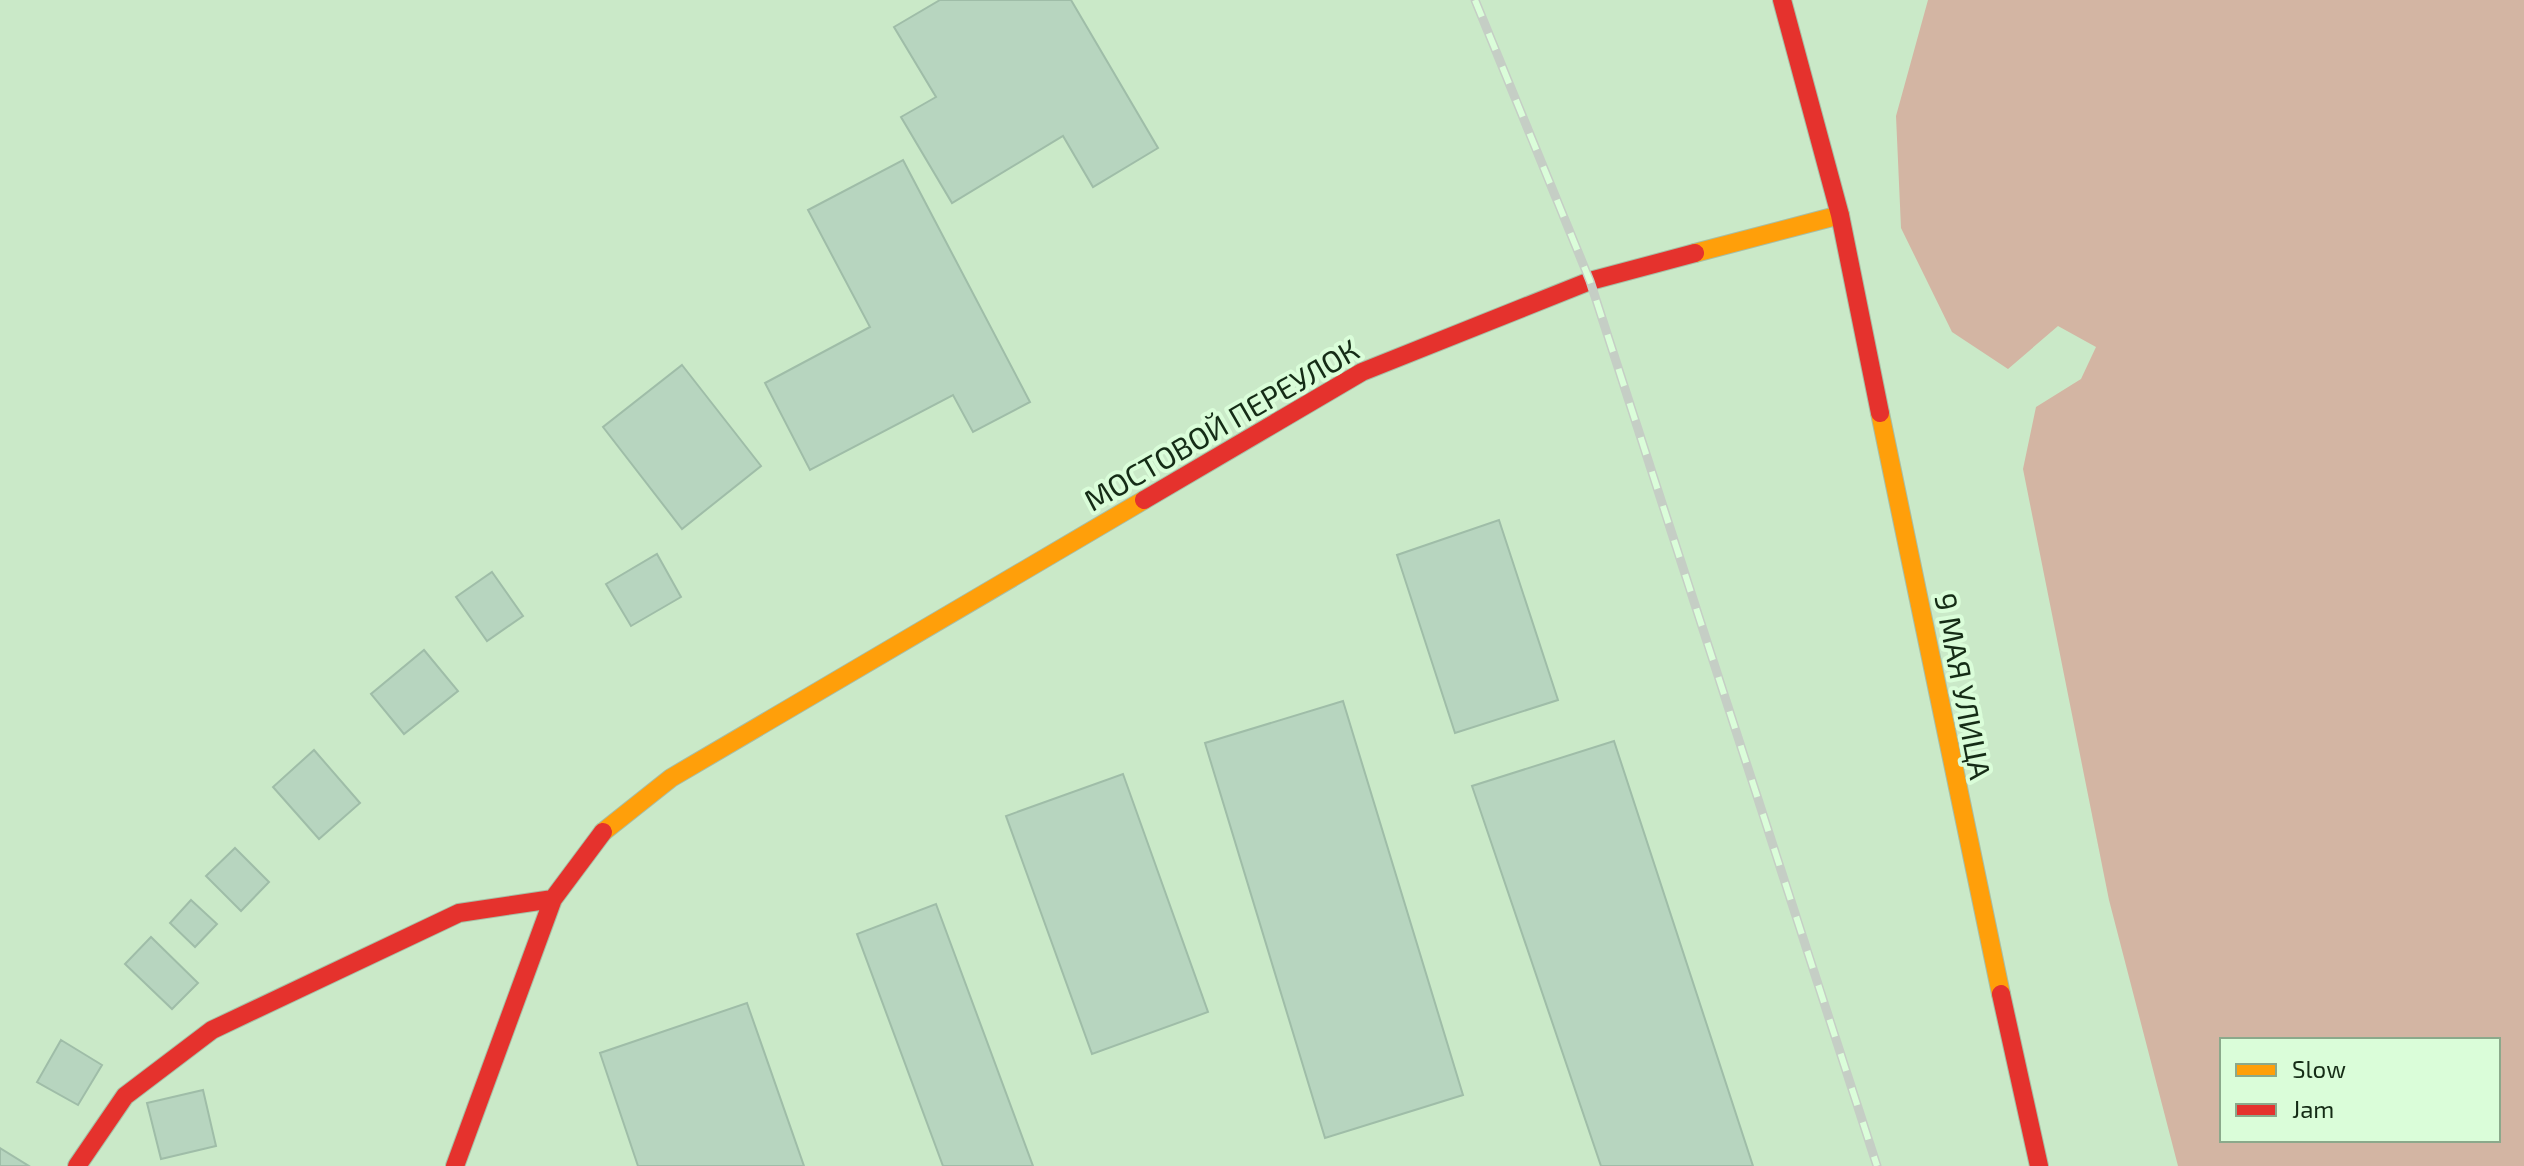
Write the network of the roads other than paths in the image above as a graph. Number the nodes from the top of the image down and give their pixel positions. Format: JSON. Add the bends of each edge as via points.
{"nodes":[{"id":1,"x":1782,"y":0,"type":"edge"},
{"id":2,"x":1840,"y":215,"type":"junction"},
{"id":3,"x":553,"y":899,"type":"junction"},
{"id":4,"x":77,"y":1166,"type":"edge"},
{"id":5,"x":455,"y":1166,"type":"edge"},
{"id":6,"x":2039,"y":1166,"type":"edge"}],
"edges":[{"from":1,"to":2,"type":"main road","name":"9 МАЯ УЛИЦА"},
{"from":2,"to":3,"type":"main road","name":"МОСТОВОЙ ПЕРЕУЛОК","via":[[1590,281],[1362,372],[671,778],[601,834]]},
{"from":2,"to":6,"type":"main road","name":"9 МАЯ УЛИЦА","via":[[1969,852]]},
{"from":3,"to":4,"type":"main road","via":[[459,913],[212,1030],[125,1096]]},
{"from":3,"to":5,"type":"main road","name":"МОСТОВОЙ ПЕРЕУЛОК"}]}
